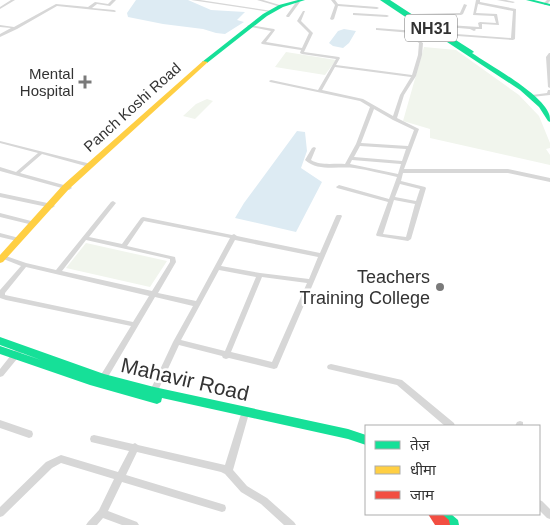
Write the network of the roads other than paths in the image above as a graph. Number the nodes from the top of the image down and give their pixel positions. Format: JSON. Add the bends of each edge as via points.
{"nodes":[{"id":1,"x":12,"y":0,"type":"edge"},
{"id":2,"x":114,"y":0,"type":"edge"},
{"id":3,"x":193,"y":0,"type":"edge"},
{"id":4,"x":235,"y":0,"type":"edge"},
{"id":5,"x":258,"y":0,"type":"edge"},
{"id":6,"x":308,"y":0,"type":"edge"},
{"id":7,"x":333,"y":0,"type":"edge"},
{"id":8,"x":388,"y":0,"type":"edge"},
{"id":9,"x":499,"y":0,"type":"edge"},
{"id":10,"x":528,"y":0,"type":"edge"},
{"id":11,"x":300,"y":1,"type":"edge"},
{"id":12,"x":477,"y":1,"type":"edge"},
{"id":13,"x":513,"y":2,"type":"dead end"},
{"id":14,"x":548,"y":3,"type":"edge"},
{"id":15,"x":380,"y":4,"type":"edge"},
{"id":16,"x":337,"y":5,"type":"junction"},
{"id":17,"x":465,"y":5,"type":"dead end"},
{"id":18,"x":229,"y":6,"type":"junction"},
{"id":19,"x":281,"y":6,"type":"junction"},
{"id":20,"x":356,"y":7,"type":"junction"},
{"id":21,"x":0,"y":8,"type":"edge"},
{"id":22,"x":89,"y":8,"type":"junction"},
{"id":23,"x":114,"y":11,"type":"dead end"},
{"id":24,"x":270,"y":11,"type":"junction"},
{"id":25,"x":304,"y":12,"type":"dead end"},
{"id":26,"x":354,"y":14,"type":"junction"},
{"id":27,"x":414,"y":15,"type":"junction"},
{"id":28,"x":288,"y":16,"type":"dead end"},
{"id":29,"x":387,"y":16,"type":"dead end"},
{"id":30,"x":332,"y":19,"type":"dead end"},
{"id":31,"x":352,"y":20,"type":"dead end"},
{"id":32,"x":0,"y":26,"type":"edge"},
{"id":33,"x":251,"y":26,"type":"junction"},
{"id":34,"x":8,"y":27,"type":"junction"},
{"id":35,"x":16,"y":28,"type":"junction"},
{"id":36,"x":471,"y":28,"type":"junction"},
{"id":37,"x":377,"y":29,"type":"dead end"},
{"id":38,"x":446,"y":30,"type":"junction"},
{"id":39,"x":0,"y":31,"type":"edge"},
{"id":40,"x":414,"y":32,"type":"junction"},
{"id":41,"x":431,"y":32,"type":"junction"},
{"id":42,"x":0,"y":36,"type":"edge"},
{"id":43,"x":475,"y":36,"type":"junction"},
{"id":44,"x":302,"y":49,"type":"junction"},
{"id":45,"x":550,"y":54,"type":"edge"},
{"id":46,"x":477,"y":58,"type":"junction"},
{"id":47,"x":334,"y":66,"type":"junction"},
{"id":48,"x":414,"y":76,"type":"junction"},
{"id":49,"x":271,"y":81,"type":"dead end"},
{"id":50,"x":550,"y":87,"type":"edge"},
{"id":51,"x":319,"y":91,"type":"junction"},
{"id":52,"x":550,"y":91,"type":"edge"},
{"id":53,"x":532,"y":96,"type":"junction"},
{"id":54,"x":372,"y":107,"type":"junction"},
{"id":55,"x":395,"y":119,"type":"junction"},
{"id":56,"x":550,"y":120,"type":"edge"},
{"id":57,"x":358,"y":144,"type":"junction"},
{"id":58,"x":2,"y":145,"type":"edge"},
{"id":59,"x":314,"y":148,"type":"dead end"},
{"id":60,"x":409,"y":148,"type":"junction"},
{"id":61,"x":41,"y":153,"type":"junction"},
{"id":62,"x":350,"y":158,"type":"junction"},
{"id":63,"x":404,"y":163,"type":"junction"},
{"id":64,"x":89,"y":165,"type":"junction"},
{"id":65,"x":346,"y":166,"type":"junction"},
{"id":66,"x":0,"y":169,"type":"edge"},
{"id":67,"x":16,"y":174,"type":"junction"},
{"id":68,"x":400,"y":176,"type":"junction"},
{"id":69,"x":550,"y":180,"type":"edge"},
{"id":70,"x":339,"y":187,"type":"dead end"},
{"id":71,"x":68,"y":188,"type":"junction"},
{"id":72,"x":0,"y":195,"type":"edge"},
{"id":73,"x":393,"y":200,"type":"junction"},
{"id":74,"x":113,"y":203,"type":"dead end"},
{"id":75,"x":418,"y":203,"type":"junction"},
{"id":76,"x":51,"y":206,"type":"junction"},
{"id":77,"x":0,"y":214,"type":"edge"},
{"id":78,"x":339,"y":216,"type":"dead end"},
{"id":79,"x":33,"y":223,"type":"junction"},
{"id":80,"x":0,"y":235,"type":"edge"},
{"id":81,"x":234,"y":236,"type":"junction"},
{"id":82,"x":85,"y":238,"type":"junction"},
{"id":83,"x":17,"y":239,"type":"junction"},
{"id":84,"x":124,"y":246,"type":"junction"},
{"id":85,"x":321,"y":254,"type":"junction"},
{"id":86,"x":3,"y":257,"type":"edge"},
{"id":87,"x":25,"y":265,"type":"junction"},
{"id":88,"x":217,"y":267,"type":"junction"},
{"id":89,"x":58,"y":272,"type":"junction"},
{"id":90,"x":260,"y":275,"type":"junction"},
{"id":91,"x":310,"y":281,"type":"junction"},
{"id":92,"x":154,"y":294,"type":"junction"},
{"id":93,"x":197,"y":304,"type":"junction"},
{"id":94,"x":136,"y":325,"type":"junction"},
{"id":95,"x":0,"y":341,"type":"edge"},
{"id":96,"x":177,"y":342,"type":"junction"},
{"id":97,"x":0,"y":350,"type":"edge"},
{"id":98,"x":18,"y":352,"type":"junction"},
{"id":99,"x":226,"y":356,"type":"junction"},
{"id":100,"x":331,"y":368,"type":"dead end"},
{"id":101,"x":0,"y":374,"type":"edge"},
{"id":102,"x":101,"y":381,"type":"junction"},
{"id":103,"x":153,"y":395,"type":"junction"},
{"id":104,"x":239,"y":414,"type":"junction"},
{"id":105,"x":0,"y":424,"type":"edge"},
{"id":106,"x":450,"y":425,"type":"edge"},
{"id":107,"x":30,"y":434,"type":"dead end"},
{"id":108,"x":94,"y":439,"type":"dead end"},
{"id":109,"x":365,"y":440,"type":"edge"},
{"id":110,"x":365,"y":446,"type":"edge"},
{"id":111,"x":135,"y":447,"type":"junction"},
{"id":112,"x":228,"y":471,"type":"junction"},
{"id":113,"x":120,"y":478,"type":"junction"},
{"id":114,"x":540,"y":505,"type":"edge"},
{"id":115,"x":222,"y":508,"type":"dead end"},
{"id":116,"x":0,"y":513,"type":"edge"},
{"id":117,"x":102,"y":513,"type":"junction"},
{"id":118,"x":550,"y":514,"type":"edge"},
{"id":119,"x":435,"y":515,"type":"edge"},
{"id":120,"x":443,"y":515,"type":"edge"},
{"id":121,"x":91,"y":525,"type":"edge"},
{"id":122,"x":134,"y":525,"type":"edge"},
{"id":123,"x":291,"y":525,"type":"edge"},
{"id":124,"x":444,"y":525,"type":"edge"},
{"id":125,"x":453,"y":525,"type":"edge"}],
"edges":[{"from":1,"to":21,"type":"street"},
{"from":2,"to":22,"type":"street","via":[[109,5],[96,4]]},
{"from":3,"to":18,"type":"street"},
{"from":4,"to":18,"type":"street"},
{"from":5,"to":19,"type":"street"},
{"from":6,"to":11,"type":"main road"},
{"from":7,"to":16,"type":"street"},
{"from":8,"to":27,"type":"main road"},
{"from":8,"to":46,"type":"main road","number":"NH31"},
{"from":9,"to":13,"type":"street"},
{"from":10,"to":14,"type":"main road"},
{"from":11,"to":19,"type":"main road","name":"Panch Koshi Road"},
{"from":11,"to":28,"type":"street"},
{"from":11,"to":33,"type":"main road","via":[[272,12]]},
{"from":12,"to":36,"type":"street","via":[[474,14],[496,15],[498,24],[480,23],[481,28]]},
{"from":12,"to":43,"type":"street","via":[[515,10],[513,39]]},
{"from":15,"to":20,"type":"street"},
{"from":15,"to":41,"type":"main road"},
{"from":16,"to":20,"type":"street"},
{"from":16,"to":30,"type":"street"},
{"from":17,"to":27,"type":"street","via":[[464,12],[460,14]]},
{"from":18,"to":24,"type":"street"},
{"from":19,"to":24,"type":"main road","name":"Panch Koshi Road"},
{"from":20,"to":26,"type":"street"},
{"from":22,"to":23,"type":"street"},
{"from":22,"to":35,"type":"street","via":[[56,5]]},
{"from":24,"to":33,"type":"main road","name":"Panch Koshi Road"},
{"from":25,"to":44,"type":"street","via":[[299,22],[311,33]]},
{"from":26,"to":29,"type":"street"},
{"from":26,"to":31,"type":"street"},
{"from":27,"to":38,"type":"main road"},
{"from":32,"to":34,"type":"street"},
{"from":33,"to":44,"type":"street","via":[[273,30],[263,43]]},
{"from":33,"to":64,"type":"main road","name":"Panch Koshi Road","via":[[190,73]]},
{"from":33,"to":71,"type":"main road"},
{"from":34,"to":35,"type":"street"},
{"from":34,"to":39,"type":"street"},
{"from":35,"to":42,"type":"street"},
{"from":36,"to":38,"type":"street"},
{"from":36,"to":43,"type":"street"},
{"from":37,"to":40,"type":"street"},
{"from":38,"to":41,"type":"street"},
{"from":38,"to":43,"type":"street"},
{"from":38,"to":46,"type":"main road"},
{"from":40,"to":41,"type":"street"},
{"from":40,"to":48,"type":"street","via":[[412,37],[421,43]]},
{"from":41,"to":46,"type":"main road","via":[[473,59]]},
{"from":44,"to":47,"type":"street","via":[[302,53],[338,58]]},
{"from":45,"to":50,"type":"street"},
{"from":46,"to":53,"type":"main road","number":"NH31"},
{"from":47,"to":48,"type":"street"},
{"from":47,"to":51,"type":"street"},
{"from":48,"to":55,"type":"street","via":[[402,95]]},
{"from":49,"to":51,"type":"street"},
{"from":51,"to":54,"type":"street","via":[[361,100]]},
{"from":52,"to":53,"type":"street"},
{"from":53,"to":56,"type":"main road","number":"NH31"},
{"from":54,"to":55,"type":"street"},
{"from":54,"to":57,"type":"street"},
{"from":55,"to":60,"type":"street","via":[[417,129]]},
{"from":57,"to":60,"type":"street"},
{"from":57,"to":62,"type":"street"},
{"from":58,"to":61,"type":"street"},
{"from":59,"to":65,"type":"street","via":[[308,158],[310,162]]},
{"from":60,"to":63,"type":"street"},
{"from":61,"to":64,"type":"street"},
{"from":61,"to":67,"type":"street"},
{"from":62,"to":63,"type":"street"},
{"from":62,"to":65,"type":"street"},
{"from":63,"to":68,"type":"street"},
{"from":64,"to":71,"type":"main road","name":"Panch Koshi Road"},
{"from":65,"to":68,"type":"street"},
{"from":66,"to":67,"type":"street"},
{"from":67,"to":71,"type":"street"},
{"from":68,"to":69,"type":"street","via":[[508,171]]},
{"from":68,"to":73,"type":"street"},
{"from":68,"to":75,"type":"street","via":[[423,188]]},
{"from":70,"to":73,"type":"street"},
{"from":71,"to":76,"type":"main road","name":"Panch Koshi Road"},
{"from":72,"to":76,"type":"street"},
{"from":73,"to":75,"type":"street"},
{"from":73,"to":75,"type":"street","via":[[380,235],[408,239]]},
{"from":74,"to":82,"type":"street"},
{"from":76,"to":79,"type":"main road","name":"Panch Koshi Road"},
{"from":76,"to":86,"type":"main road"},
{"from":77,"to":79,"type":"street"},
{"from":78,"to":85,"type":"street"},
{"from":79,"to":83,"type":"main road","name":"Panch Koshi Road"},
{"from":80,"to":83,"type":"street"},
{"from":81,"to":84,"type":"street","via":[[143,219]]},
{"from":81,"to":85,"type":"street"},
{"from":81,"to":88,"type":"street"},
{"from":82,"to":84,"type":"street"},
{"from":82,"to":89,"type":"street"},
{"from":83,"to":86,"type":"main road","name":"Panch Koshi Road"},
{"from":84,"to":92,"type":"street","via":[[173,258]]},
{"from":85,"to":91,"type":"street"},
{"from":86,"to":87,"type":"street"},
{"from":87,"to":89,"type":"street"},
{"from":87,"to":94,"type":"street","via":[[2,296]]},
{"from":88,"to":90,"type":"street"},
{"from":88,"to":93,"type":"street"},
{"from":89,"to":92,"type":"street"},
{"from":90,"to":91,"type":"street"},
{"from":90,"to":99,"type":"street"},
{"from":91,"to":99,"type":"street","via":[[274,366]]},
{"from":92,"to":93,"type":"street"},
{"from":92,"to":94,"type":"street"},
{"from":93,"to":96,"type":"street"},
{"from":94,"to":102,"type":"street"},
{"from":95,"to":98,"type":"main road"},
{"from":96,"to":99,"type":"street"},
{"from":96,"to":103,"type":"street"},
{"from":97,"to":98,"type":"main road"},
{"from":98,"to":101,"type":"street"},
{"from":98,"to":102,"type":"main road"},
{"from":100,"to":106,"type":"street","via":[[399,382]]},
{"from":102,"to":103,"type":"main road"},
{"from":103,"to":104,"type":"main road"},
{"from":104,"to":109,"type":"main road","name":"Mahavir Road"},
{"from":104,"to":110,"type":"main road","via":[[341,437]]},
{"from":104,"to":112,"type":"street"},
{"from":105,"to":107,"type":"street"},
{"from":108,"to":111,"type":"street"},
{"from":111,"to":112,"type":"street"},
{"from":111,"to":113,"type":"street"},
{"from":112,"to":123,"type":"street","via":[[244,489],[264,501]]},
{"from":113,"to":115,"type":"street"},
{"from":113,"to":116,"type":"street","via":[[69,460],[55,460]]},
{"from":113,"to":117,"type":"street"},
{"from":114,"to":118,"type":"street"},
{"from":117,"to":121,"type":"street"},
{"from":117,"to":122,"type":"street"},
{"from":119,"to":124,"type":"main road"},
{"from":120,"to":125,"type":"main road"}]}
